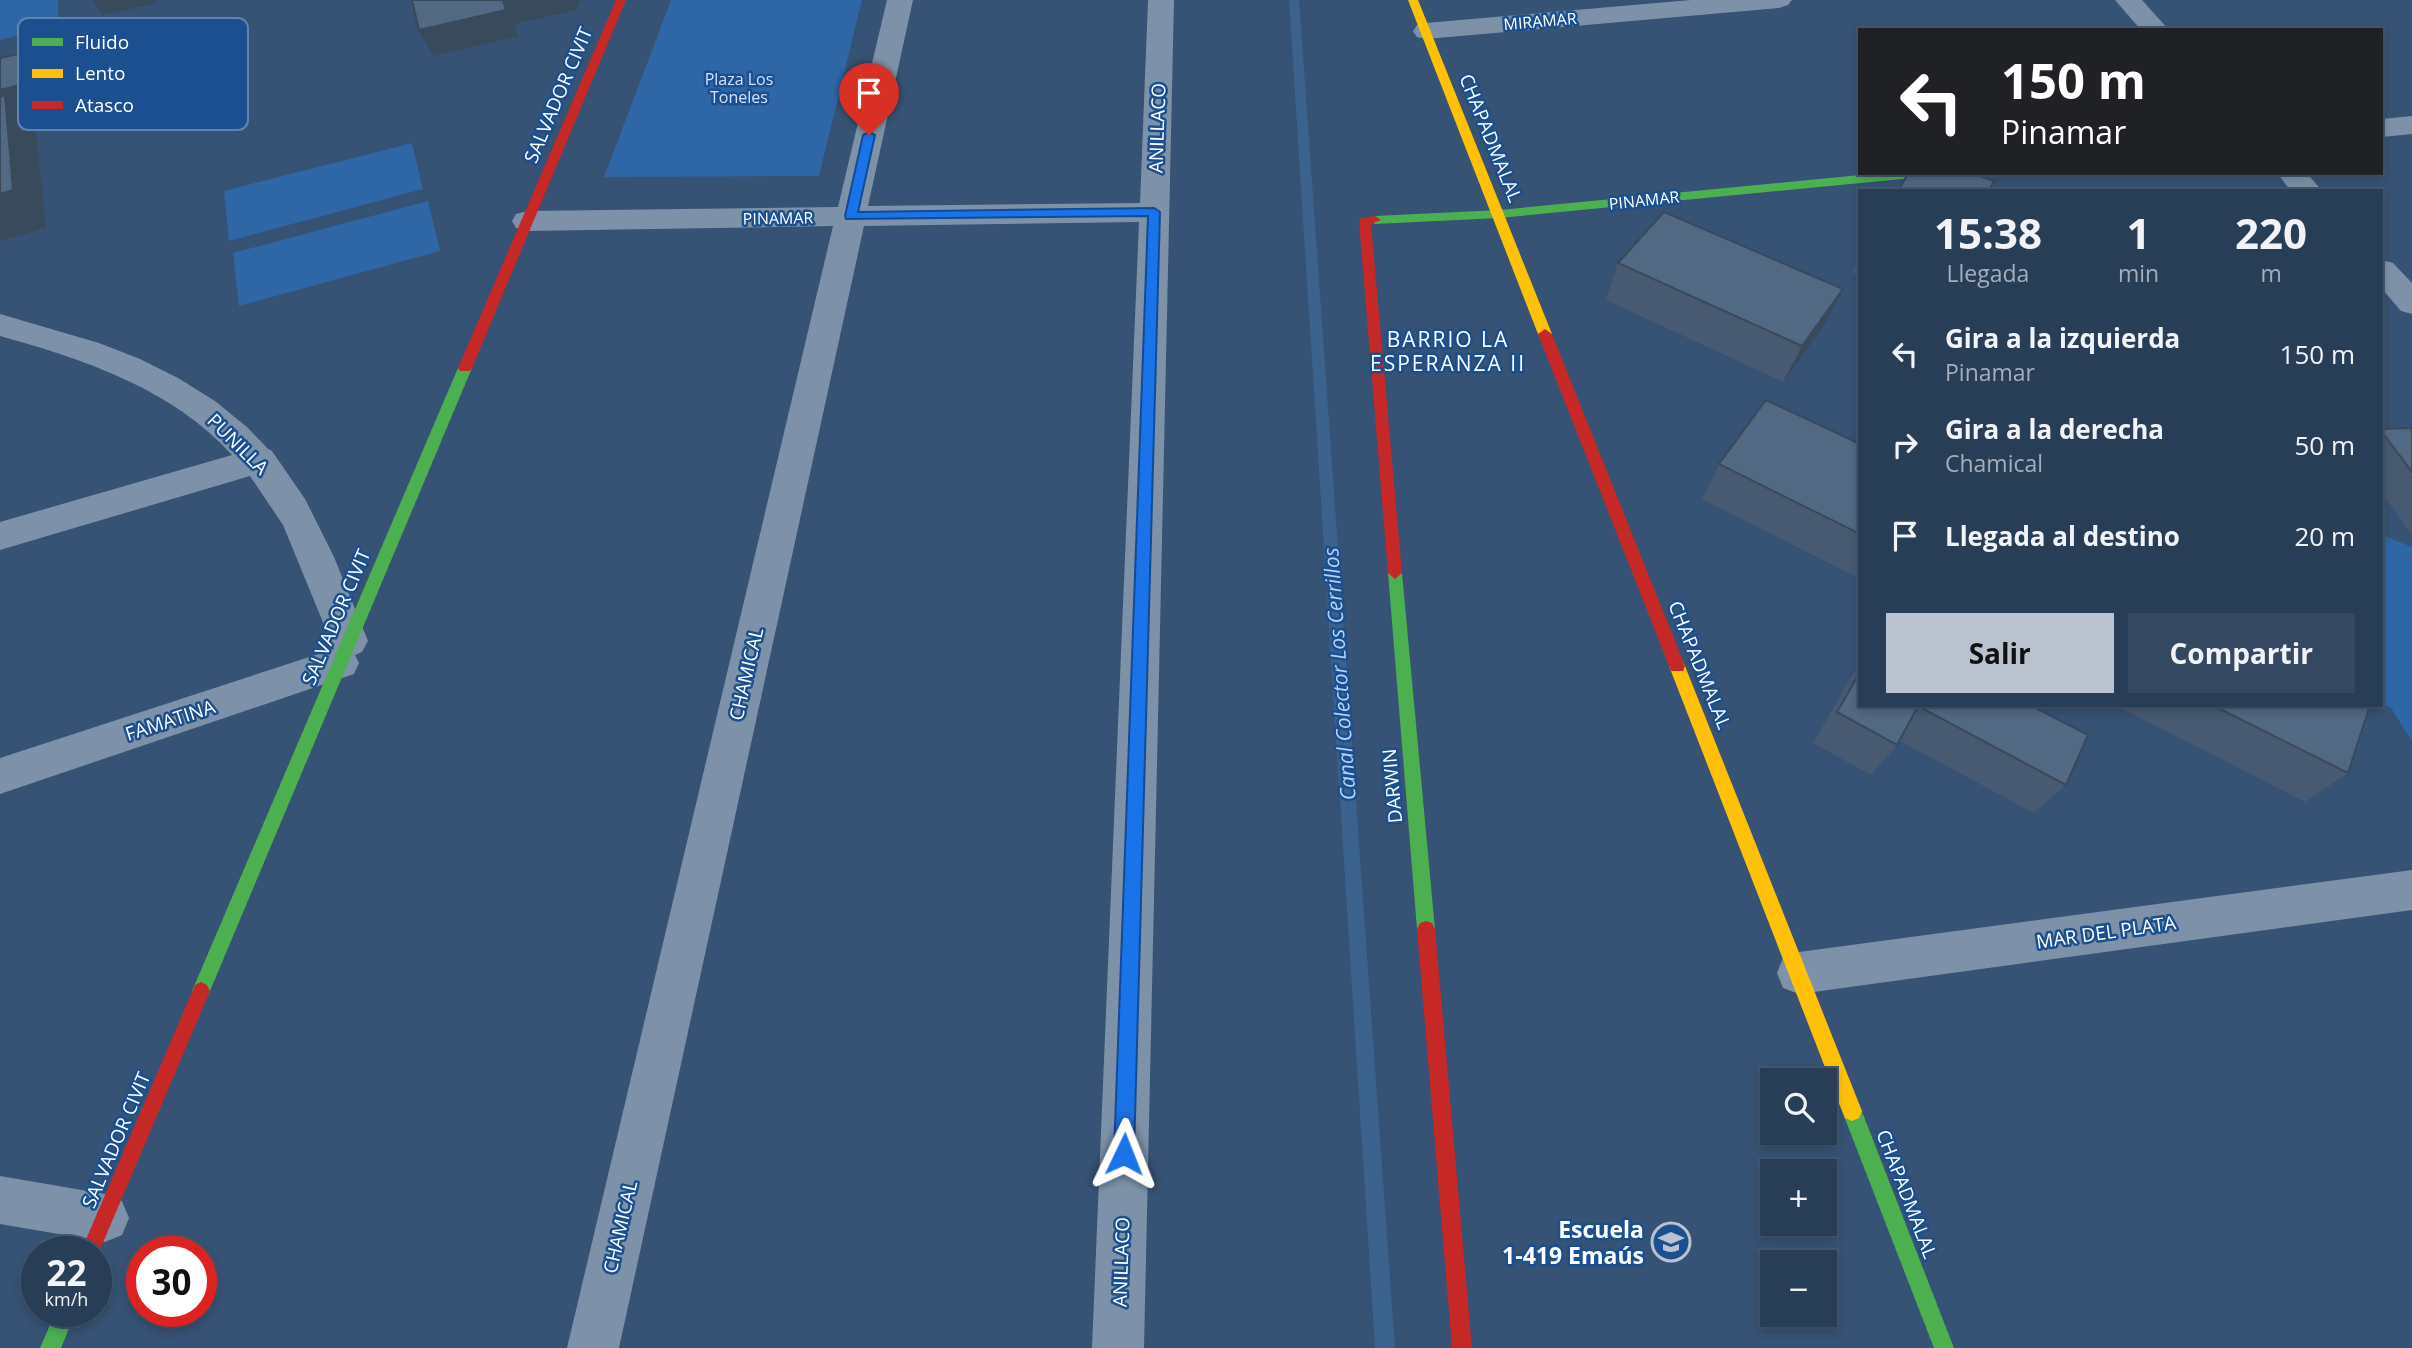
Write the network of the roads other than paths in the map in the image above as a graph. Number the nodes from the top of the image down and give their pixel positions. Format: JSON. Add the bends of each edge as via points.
{"nodes":[{"id":1,"x":621,"y":0,"type":"edge"},
{"id":2,"x":900,"y":0,"type":"edge"},
{"id":3,"x":1161,"y":0,"type":"edge"},
{"id":4,"x":1413,"y":0,"type":"edge"},
{"id":5,"x":1779,"y":0,"type":"edge"},
{"id":6,"x":2128,"y":0,"type":"edge"},
{"id":7,"x":2154,"y":28,"type":"edge"},
{"id":8,"x":1426,"y":31,"type":"junction"},
{"id":9,"x":2412,"y":125,"type":"edge"},
{"id":10,"x":2383,"y":128,"type":"edge"},
{"id":11,"x":1902,"y":175,"type":"edge"},
{"id":12,"x":2293,"y":175,"type":"edge"},
{"id":13,"x":2305,"y":189,"type":"edge"},
{"id":14,"x":1154,"y":212,"type":"junction"},
{"id":15,"x":1499,"y":214,"type":"junction"},
{"id":16,"x":851,"y":216,"type":"junction"},
{"id":17,"x":527,"y":221,"type":"junction"},
{"id":18,"x":1365,"y":221,"type":"joint"},
{"id":19,"x":2383,"y":271,"type":"edge"},
{"id":20,"x":2412,"y":303,"type":"edge"},
{"id":21,"x":5,"y":329,"type":"edge"},
{"id":22,"x":260,"y":460,"type":"junction"},
{"id":23,"x":0,"y":536,"type":"edge"},
{"id":24,"x":344,"y":652,"type":"junction"},
{"id":25,"x":0,"y":776,"type":"edge"},
{"id":26,"x":2412,"y":890,"type":"edge"},
{"id":27,"x":1799,"y":973,"type":"junction"},
{"id":28,"x":0,"y":1200,"type":"edge"},
{"id":29,"x":98,"y":1234,"type":"edge"},
{"id":30,"x":59,"y":1327,"type":"edge"},
{"id":31,"x":50,"y":1348,"type":"edge"},
{"id":32,"x":593,"y":1348,"type":"edge"},
{"id":33,"x":1118,"y":1348,"type":"edge"},
{"id":34,"x":1462,"y":1348,"type":"edge"},
{"id":35,"x":1944,"y":1348,"type":"edge"}],
"edges":[{"from":1,"to":17,"type":"street","name":"SALVADOR CIVIT"},
{"from":2,"to":16,"type":"street","name":"CHAMICAL"},
{"from":3,"to":14,"type":"street","name":"ANILLACO"},
{"from":4,"to":8,"type":"street","name":"CHAPADMALAL"},
{"from":5,"to":8,"type":"street","name":"MIRAMAR"},
{"from":6,"to":7,"type":"street"},
{"from":8,"to":15,"type":"street","name":"CHAPADMALAL"},
{"from":9,"to":10,"type":"street"},
{"from":11,"to":15,"type":"street","name":"PINAMAR"},
{"from":12,"to":13,"type":"street"},
{"from":14,"to":16,"type":"street","name":"PINAMAR"},
{"from":14,"to":33,"type":"street","name":"ANILLACO"},
{"from":15,"to":18,"type":"street","name":"PINAMAR"},
{"from":15,"to":27,"type":"street","name":"CHAPADMALAL"},
{"from":16,"to":17,"type":"street","name":"PINAMAR"},
{"from":16,"to":32,"type":"street","name":"CHAMICAL"},
{"from":17,"to":24,"type":"street","name":"SALVADOR CIVIT"},
{"from":18,"to":34,"type":"street","name":"DARWIN"},
{"from":19,"to":20,"type":"street"},
{"from":21,"to":22,"type":"street","name":"PUNILLA","via":[[102,355],[164,384],[223,423]]},
{"from":22,"to":23,"type":"street"},
{"from":22,"to":24,"type":"street","name":"PUNILLA","via":[[292,510]]},
{"from":24,"to":25,"type":"street","name":"FAMATINA"},
{"from":24,"to":29,"type":"street","name":"SALVADOR CIVIT"},
{"from":26,"to":27,"type":"street","name":"MAR DEL PLATA"},
{"from":27,"to":35,"type":"street","name":"CHAPADMALAL"},
{"from":28,"to":29,"type":"street"},
{"from":30,"to":31,"type":"street"}]}
